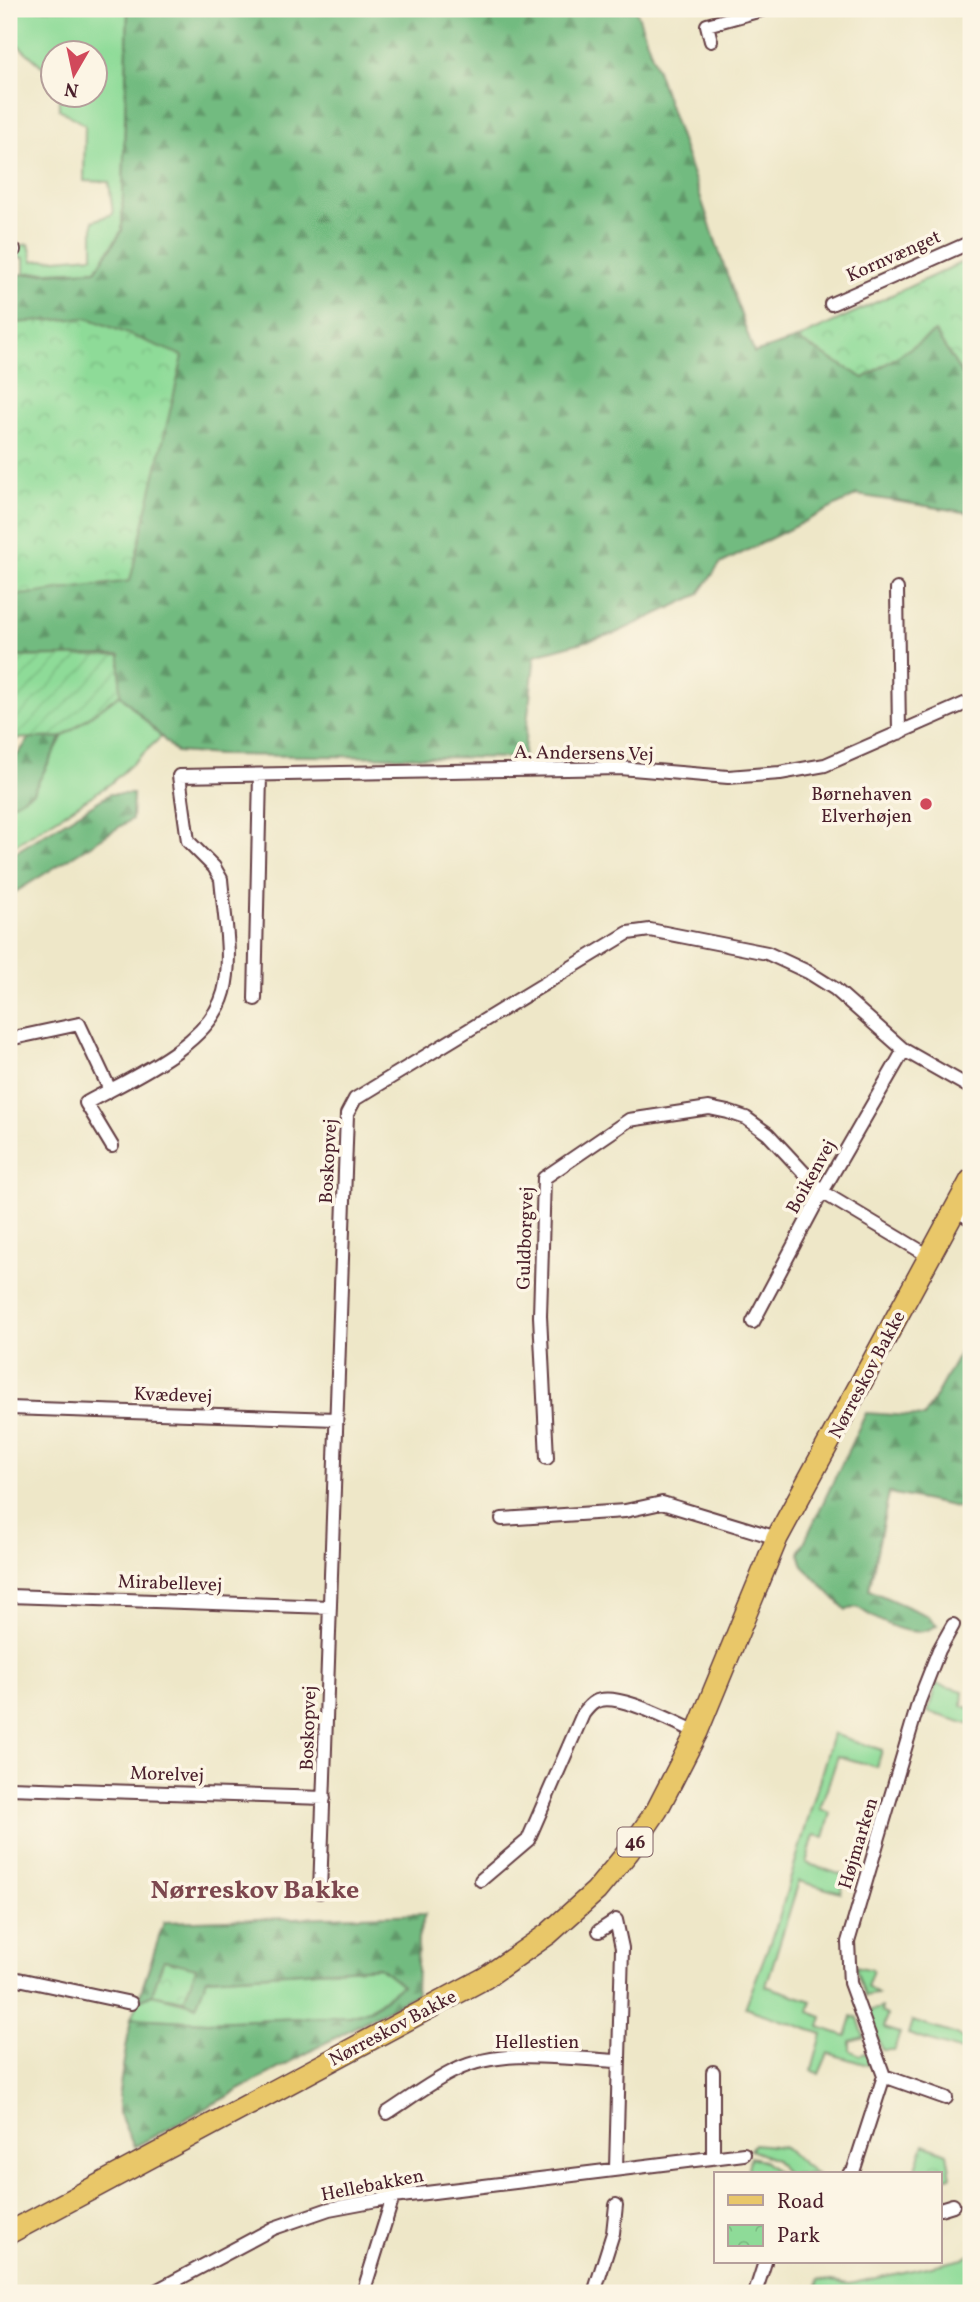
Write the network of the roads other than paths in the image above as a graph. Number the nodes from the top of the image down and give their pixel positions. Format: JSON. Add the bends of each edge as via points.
{"nodes":[{"id":1,"x":765,"y":9,"type":"edge"},
{"id":2,"x":711,"y":41,"type":"dead end"},
{"id":3,"x":971,"y":242,"type":"edge"},
{"id":4,"x":831,"y":304,"type":"dead end"},
{"id":5,"x":897,"y":589,"type":"dead end"},
{"id":6,"x":971,"y":701,"type":"edge"},
{"id":7,"x":899,"y":733,"type":"junction"},
{"id":8,"x":260,"y":775,"type":"junction"},
{"id":9,"x":256,"y":999,"type":"dead end"},
{"id":10,"x":9,"y":1039,"type":"edge"},
{"id":11,"x":904,"y":1050,"type":"junction"},
{"id":12,"x":971,"y":1088,"type":"edge"},
{"id":13,"x":110,"y":1090,"type":"junction"},
{"id":14,"x":112,"y":1146,"type":"dead end"},
{"id":15,"x":971,"y":1180,"type":"edge"},
{"id":16,"x":822,"y":1192,"type":"junction"},
{"id":17,"x":963,"y":1214,"type":"edge"},
{"id":18,"x":929,"y":1256,"type":"junction"},
{"id":19,"x":753,"y":1322,"type":"dead end"},
{"id":20,"x":9,"y":1408,"type":"edge"},
{"id":21,"x":336,"y":1419,"type":"junction"},
{"id":22,"x":547,"y":1458,"type":"dead end"},
{"id":23,"x":502,"y":1520,"type":"dead end"},
{"id":24,"x":777,"y":1538,"type":"junction"},
{"id":25,"x":9,"y":1596,"type":"edge"},
{"id":26,"x":330,"y":1607,"type":"junction"},
{"id":27,"x":953,"y":1625,"type":"dead end"},
{"id":28,"x":696,"y":1732,"type":"junction"},
{"id":29,"x":9,"y":1788,"type":"edge"},
{"id":30,"x":324,"y":1798,"type":"junction"},
{"id":31,"x":481,"y":1880,"type":"dead end"},
{"id":32,"x":320,"y":1892,"type":"dead end"},
{"id":33,"x":599,"y":1931,"type":"dead end"},
{"id":34,"x":9,"y":1977,"type":"edge"},
{"id":35,"x":131,"y":2003,"type":"dead end"},
{"id":36,"x":618,"y":2061,"type":"junction"},
{"id":37,"x":713,"y":2072,"type":"dead end"},
{"id":38,"x":884,"y":2076,"type":"junction"},
{"id":39,"x":946,"y":2098,"type":"dead end"},
{"id":40,"x":387,"y":2113,"type":"dead end"},
{"id":41,"x":744,"y":2154,"type":"dead end"},
{"id":42,"x":713,"y":2157,"type":"junction"},
{"id":43,"x":615,"y":2168,"type":"junction"},
{"id":44,"x":853,"y":2172,"type":"edge"},
{"id":45,"x":393,"y":2197,"type":"junction"},
{"id":46,"x":616,"y":2205,"type":"dead end"},
{"id":47,"x":953,"y":2205,"type":"dead end"},
{"id":48,"x":942,"y":2208,"type":"edge"},
{"id":49,"x":9,"y":2233,"type":"edge"},
{"id":50,"x":764,"y":2264,"type":"edge"},
{"id":51,"x":152,"y":2293,"type":"edge"},
{"id":52,"x":363,"y":2293,"type":"edge"},
{"id":53,"x":594,"y":2293,"type":"edge"},
{"id":54,"x":755,"y":2293,"type":"edge"}],
"edges":[{"from":1,"to":2,"type":"street","via":[[707,25]]},
{"from":3,"to":4,"type":"street","name":"Kornvænget"},
{"from":5,"to":7,"type":"street"},
{"from":6,"to":7,"type":"street","name":"A. Andersens Vej"},
{"from":7,"to":8,"type":"street","name":"A. Andersens Vej","via":[[825,765],[744,776],[620,768]]},
{"from":8,"to":9,"type":"street"},
{"from":8,"to":13,"type":"street","name":"A. Andersens Vej","via":[[179,776],[188,841],[221,879],[228,966],[224,993],[212,1019],[194,1040]]},
{"from":10,"to":13,"type":"street","via":[[79,1024]]},
{"from":11,"to":12,"type":"street","name":"Boskopvej"},
{"from":11,"to":16,"type":"street","name":"Boikenvej"},
{"from":11,"to":21,"type":"street","name":"Boskopvej","via":[[835,989],[808,972],[767,953],[650,930],[628,933],[355,1099],[347,1114]]},
{"from":13,"to":14,"type":"street","name":"A. Andersens Vej","via":[[86,1103]]},
{"from":15,"to":17,"type":"main road","name":"Nørreskov Bakke","number":"46"},
{"from":16,"to":18,"type":"street","name":"Guldborgvej"},
{"from":16,"to":19,"type":"street","name":"Boikenvej"},
{"from":16,"to":22,"type":"street","name":"Guldborgvej","via":[[768,1134],[746,1118],[709,1108],[629,1120],[544,1178],[540,1315]]},
{"from":17,"to":18,"type":"main road","name":"Nørreskov Bakke","number":"46"},
{"from":18,"to":24,"type":"main road","name":"Nørreskov Bakke","number":"46"},
{"from":20,"to":21,"type":"street","name":"Kvædevej"},
{"from":21,"to":26,"type":"street","name":"Boskopvej"},
{"from":23,"to":24,"type":"street","via":[[625,1511],[663,1503]]},
{"from":24,"to":28,"type":"main road","name":"Nørreskov Bakke","number":"46"},
{"from":25,"to":26,"type":"street","name":"Mirabellevej"},
{"from":26,"to":30,"type":"street","name":"Boskopvej"},
{"from":27,"to":38,"type":"street","name":"Højmarken","via":[[919,1701],[848,1942],[850,1983]]},
{"from":28,"to":31,"type":"street","via":[[626,1702],[595,1702],[583,1713],[528,1840]]},
{"from":28,"to":49,"type":"main road","name":"Nørreskov Bakke","number":"46","via":[[657,1810],[629,1851],[596,1891],[548,1934],[485,1978]]},
{"from":29,"to":30,"type":"street","name":"Morelvej"},
{"from":30,"to":32,"type":"street","name":"Boskopvej"},
{"from":33,"to":36,"type":"street","via":[[616,1920],[622,1948]]},
{"from":34,"to":35,"type":"street"},
{"from":36,"to":40,"type":"street","name":"Hellestien","via":[[506,2057],[478,2062],[455,2070]]},
{"from":36,"to":43,"type":"street"},
{"from":37,"to":42,"type":"street"},
{"from":38,"to":39,"type":"street"},
{"from":38,"to":44,"type":"street"},
{"from":41,"to":42,"type":"street"},
{"from":42,"to":43,"type":"street"},
{"from":43,"to":45,"type":"street","name":"Hellebakken"},
{"from":45,"to":51,"type":"street","name":"Hellebakken","via":[[329,2209],[274,2228]]},
{"from":45,"to":52,"type":"street"},
{"from":46,"to":53,"type":"street","via":[[613,2233]]},
{"from":47,"to":48,"type":"street"},
{"from":50,"to":54,"type":"street"}]}
